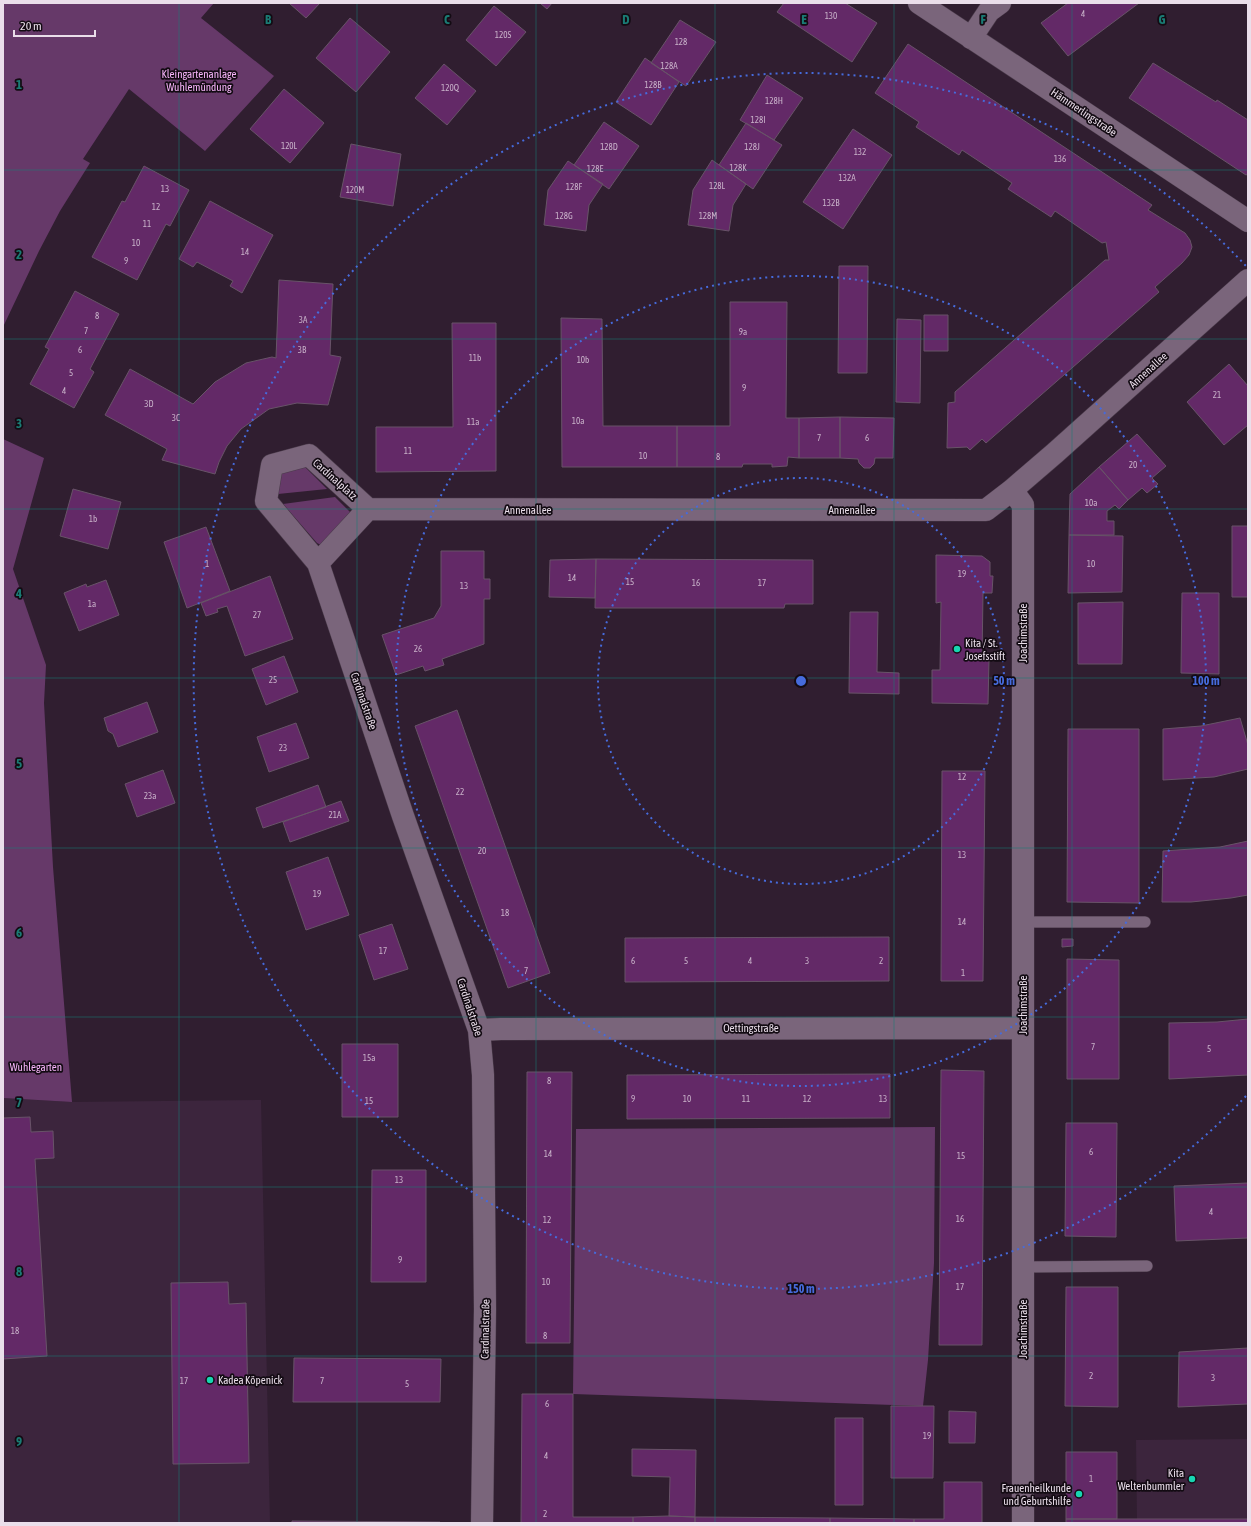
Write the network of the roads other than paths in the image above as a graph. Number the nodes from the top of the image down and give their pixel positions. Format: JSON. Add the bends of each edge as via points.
{"nodes":[{"id":1,"x":919,"y":3,"type":"edge"},
{"id":2,"x":1000,"y":3,"type":"edge"},
{"id":3,"x":971,"y":38,"type":"junction"},
{"id":4,"x":1248,"y":222,"type":"edge"},
{"id":5,"x":1248,"y":280,"type":"edge"},
{"id":6,"x":1012,"y":490,"type":"junction"},
{"id":7,"x":368,"y":509,"type":"junction"},
{"id":8,"x":318,"y":563,"type":"junction"},
{"id":9,"x":1023,"y":922,"type":"junction"},
{"id":10,"x":1145,"y":922,"type":"dead end"},
{"id":11,"x":1023,"y":1028,"type":"junction"},
{"id":12,"x":479,"y":1030,"type":"junction"},
{"id":13,"x":1023,"y":1266,"type":"junction"},
{"id":14,"x":1147,"y":1266,"type":"dead end"},
{"id":15,"x":482,"y":1523,"type":"edge"},
{"id":16,"x":1023,"y":1523,"type":"edge"}],
"edges":[{"from":1,"to":3,"type":"street","name":"Hämmerlingstraße"},
{"from":2,"to":3,"type":"street","via":[[989,11]]},
{"from":3,"to":4,"type":"street","name":"Hämmerlingstraße"},
{"from":5,"to":6,"type":"street","name":"Annenallee"},
{"from":6,"to":7,"type":"street","name":"Annenallee","via":[[986,510]]},
{"from":6,"to":9,"type":"street","name":"Joachimstraße","via":[[1023,505]]},
{"from":7,"to":8,"type":"street"},
{"from":7,"to":8,"type":"street","name":"Cardinalplatz","via":[[309,455],[272,465],[266,501]]},
{"from":8,"to":12,"type":"street","name":"Cardinalstraße"},
{"from":9,"to":10,"type":"lane"},
{"from":9,"to":11,"type":"street","name":"Joachimstraße"},
{"from":11,"to":12,"type":"street","name":"Oettingstraße"},
{"from":11,"to":13,"type":"street","name":"Joachimstraße"},
{"from":12,"to":15,"type":"street","name":"Cardinalstraße","via":[[483,1075],[485,1309]]},
{"from":13,"to":14,"type":"lane"},
{"from":13,"to":16,"type":"street","name":"Joachimstraße"}]}
